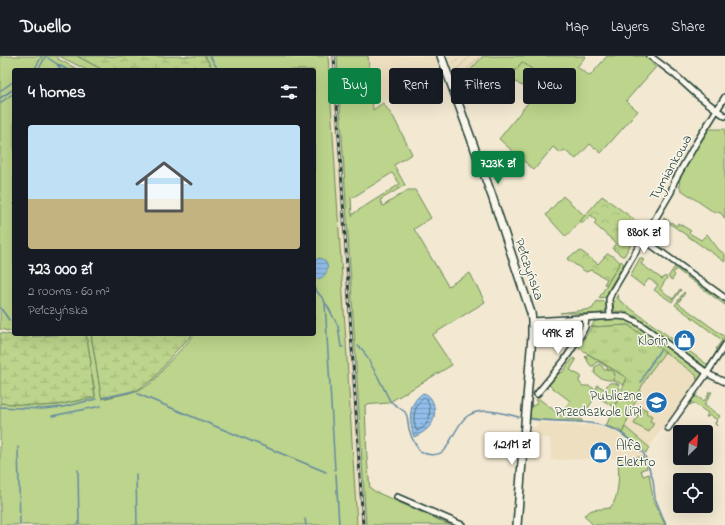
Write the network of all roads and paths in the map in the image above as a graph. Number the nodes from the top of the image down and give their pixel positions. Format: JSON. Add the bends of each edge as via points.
{"nodes":[{"id":1,"x":441,"y":56,"type":"edge"},
{"id":2,"x":650,"y":56,"type":"edge"},
{"id":3,"x":725,"y":97,"type":"edge"},
{"id":4,"x":717,"y":110,"type":"junction"},
{"id":5,"x":725,"y":116,"type":"edge"},
{"id":6,"x":643,"y":238,"type":"junction"},
{"id":7,"x":725,"y":298,"type":"edge"},
{"id":8,"x":610,"y":316,"type":"junction"},
{"id":9,"x":586,"y":318,"type":"junction"},
{"id":10,"x":532,"y":321,"type":"junction"},
{"id":11,"x":725,"y":345,"type":"edge"},
{"id":12,"x":707,"y":373,"type":"junction"},
{"id":13,"x":725,"y":382,"type":"edge"},
{"id":14,"x":537,"y":394,"type":"dead end"},
{"id":15,"x":668,"y":428,"type":"dead end"},
{"id":16,"x":397,"y":497,"type":"dead end"},
{"id":17,"x":462,"y":525,"type":"edge"},
{"id":18,"x":517,"y":525,"type":"edge"}],
"edges":[{"from":1,"to":10,"type":"main road","name":"Pełczyńska","via":[[485,176]]},
{"from":2,"to":4,"type":"street"},
{"from":3,"to":4,"type":"street","name":"Tymiankowa"},
{"from":4,"to":5,"type":"street"},
{"from":4,"to":6,"type":"street","name":"Tymiankowa","via":[[680,170],[671,192]]},
{"from":6,"to":7,"type":"street"},
{"from":6,"to":8,"type":"street","name":"Tymiankowa","via":[[609,299]]},
{"from":8,"to":9,"type":"street"},
{"from":8,"to":12,"type":"street","via":[[635,321]]},
{"from":9,"to":10,"type":"street"},
{"from":9,"to":14,"type":"street","via":[[586,327],[581,335]]},
{"from":10,"to":18,"type":"main road","name":"Pełczyńska"},
{"from":11,"to":12,"type":"street"},
{"from":12,"to":13,"type":"street"},
{"from":12,"to":15,"type":"street"},
{"from":16,"to":17,"type":"street"}]}
